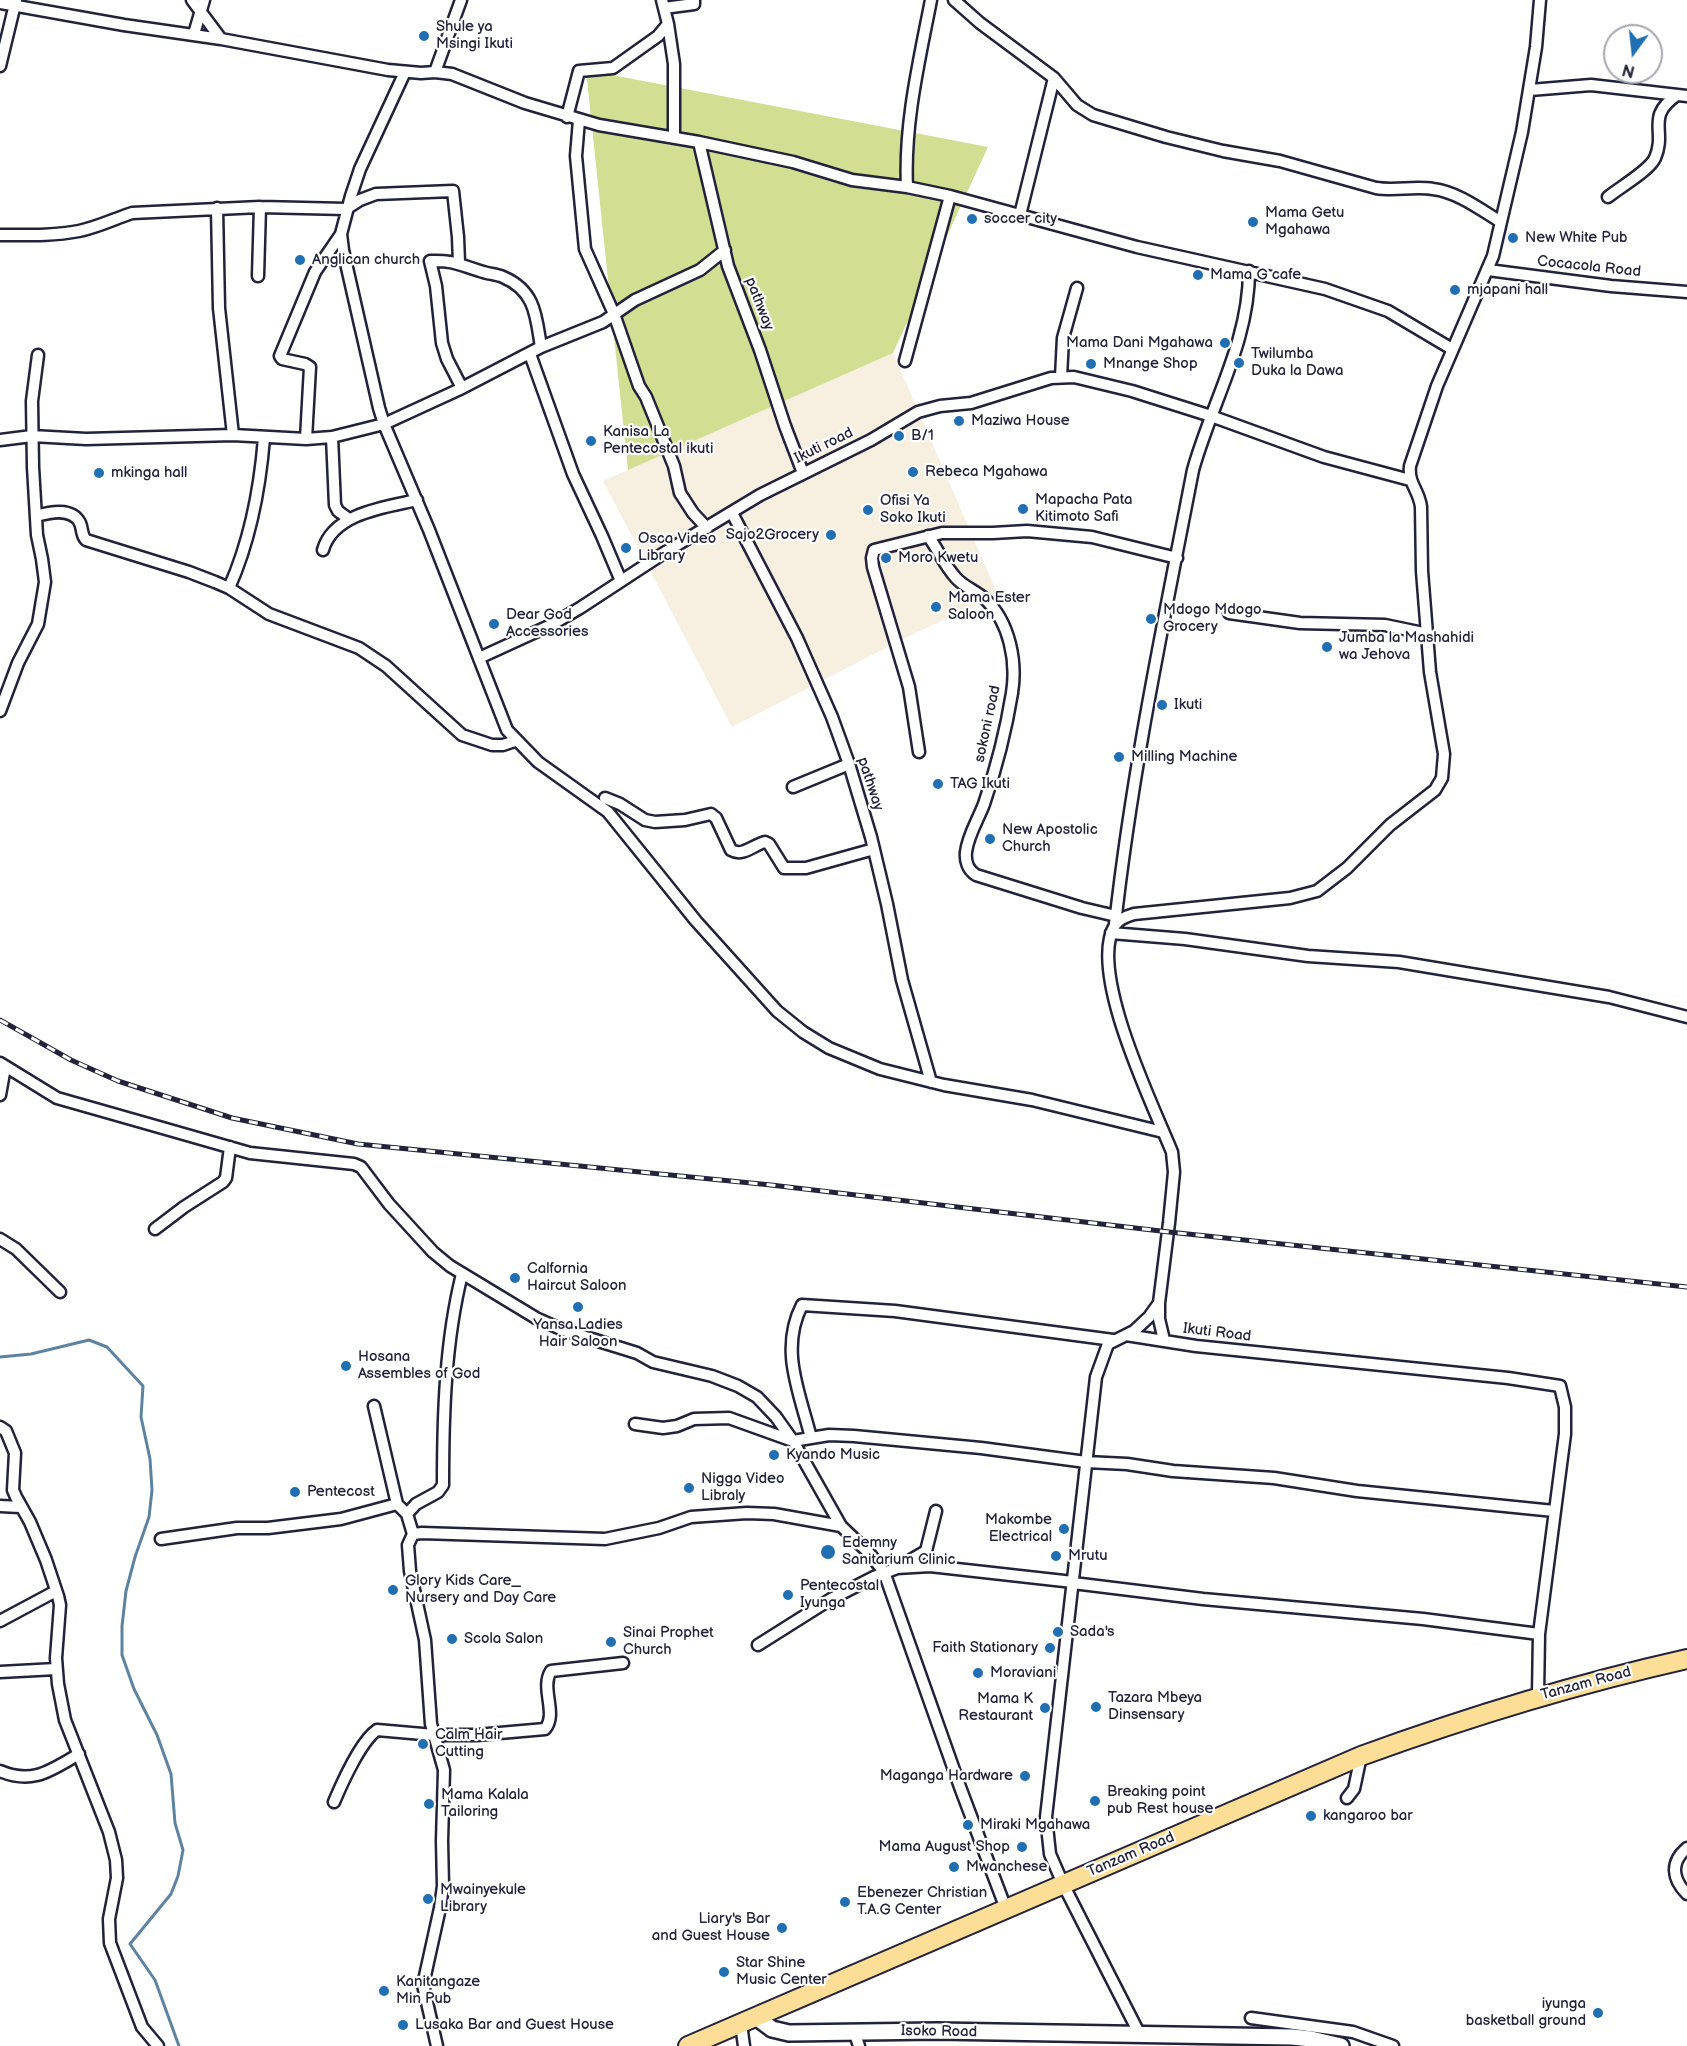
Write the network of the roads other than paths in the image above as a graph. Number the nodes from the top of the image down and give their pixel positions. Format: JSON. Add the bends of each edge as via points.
{"nodes":[{"id":1,"x":192,"y":0,"type":"edge"},
{"id":2,"x":204,"y":0,"type":"edge"},
{"id":3,"x":460,"y":0,"type":"edge"},
{"id":4,"x":694,"y":0,"type":"edge"},
{"id":5,"x":931,"y":0,"type":"edge"},
{"id":6,"x":954,"y":0,"type":"edge"},
{"id":7,"x":1540,"y":0,"type":"edge"},
{"id":8,"x":0,"y":3,"type":"edge"},
{"id":9,"x":16,"y":3,"type":"edge"},
{"id":10,"x":663,"y":4,"type":"edge"},
{"id":11,"x":201,"y":13,"type":"junction"},
{"id":12,"x":668,"y":24,"type":"junction"},
{"id":13,"x":194,"y":34,"type":"junction"},
{"id":14,"x":220,"y":39,"type":"junction"},
{"id":15,"x":0,"y":66,"type":"edge"},
{"id":16,"x":405,"y":72,"type":"junction"},
{"id":17,"x":435,"y":72,"type":"junction"},
{"id":18,"x":1054,"y":78,"type":"junction"},
{"id":19,"x":1530,"y":90,"type":"junction"},
{"id":20,"x":1682,"y":96,"type":"edge"},
{"id":21,"x":567,"y":117,"type":"junction"},
{"id":22,"x":579,"y":120,"type":"junction"},
{"id":23,"x":674,"y":138,"type":"junction"},
{"id":24,"x":699,"y":142,"type":"junction"},
{"id":25,"x":907,"y":187,"type":"junction"},
{"id":26,"x":950,"y":196,"type":"junction"},
{"id":27,"x":1608,"y":197,"type":"dead end"},
{"id":28,"x":260,"y":207,"type":"junction"},
{"id":29,"x":217,"y":208,"type":"junction"},
{"id":30,"x":346,"y":209,"type":"junction"},
{"id":31,"x":1020,"y":215,"type":"junction"},
{"id":32,"x":1501,"y":222,"type":"junction"},
{"id":33,"x":341,"y":234,"type":"junction"},
{"id":34,"x":0,"y":235,"type":"edge"},
{"id":35,"x":725,"y":250,"type":"junction"},
{"id":36,"x":459,"y":263,"type":"junction"},
{"id":37,"x":1488,"y":270,"type":"junction"},
{"id":38,"x":1249,"y":271,"type":"junction"},
{"id":39,"x":258,"y":276,"type":"dead end"},
{"id":40,"x":1077,"y":288,"type":"dead end"},
{"id":41,"x":1687,"y":292,"type":"edge"},
{"id":42,"x":614,"y":314,"type":"junction"},
{"id":43,"x":541,"y":347,"type":"junction"},
{"id":44,"x":1452,"y":349,"type":"junction"},
{"id":45,"x":530,"y":354,"type":"junction"},
{"id":46,"x":38,"y":355,"type":"dead end"},
{"id":47,"x":905,"y":361,"type":"dead end"},
{"id":48,"x":1061,"y":377,"type":"junction"},
{"id":49,"x":462,"y":388,"type":"junction"},
{"id":50,"x":1211,"y":416,"type":"junction"},
{"id":51,"x":384,"y":424,"type":"junction"},
{"id":52,"x":233,"y":435,"type":"junction"},
{"id":53,"x":32,"y":436,"type":"junction"},
{"id":54,"x":332,"y":437,"type":"junction"},
{"id":55,"x":264,"y":438,"type":"junction"},
{"id":56,"x":306,"y":439,"type":"junction"},
{"id":57,"x":0,"y":440,"type":"edge"},
{"id":58,"x":803,"y":473,"type":"junction"},
{"id":59,"x":1410,"y":480,"type":"junction"},
{"id":60,"x":417,"y":500,"type":"junction"},
{"id":61,"x":732,"y":513,"type":"junction"},
{"id":62,"x":36,"y":516,"type":"junction"},
{"id":63,"x":349,"y":519,"type":"junction"},
{"id":64,"x":707,"y":528,"type":"junction"},
{"id":65,"x":928,"y":536,"type":"junction"},
{"id":66,"x":324,"y":550,"type":"dead end"},
{"id":67,"x":1177,"y":558,"type":"junction"},
{"id":68,"x":621,"y":581,"type":"junction"},
{"id":69,"x":229,"y":588,"type":"junction"},
{"id":70,"x":1229,"y":613,"type":"dead end"},
{"id":71,"x":1428,"y":634,"type":"junction"},
{"id":72,"x":479,"y":658,"type":"junction"},
{"id":73,"x":0,"y":711,"type":"edge"},
{"id":74,"x":515,"y":741,"type":"junction"},
{"id":75,"x":919,"y":752,"type":"dead end"},
{"id":76,"x":849,"y":764,"type":"junction"},
{"id":77,"x":794,"y":787,"type":"dead end"},
{"id":78,"x":604,"y":798,"type":"dead end"},
{"id":79,"x":874,"y":849,"type":"junction"},
{"id":80,"x":1114,"y":924,"type":"junction"},
{"id":81,"x":1687,"y":1017,"type":"edge"},
{"id":82,"x":2,"y":1065,"type":"edge"},
{"id":83,"x":931,"y":1083,"type":"junction"},
{"id":84,"x":0,"y":1095,"type":"edge"},
{"id":85,"x":1163,"y":1132,"type":"junction"},
{"id":86,"x":230,"y":1147,"type":"junction"},
{"id":87,"x":155,"y":1229,"type":"dead end"},
{"id":88,"x":0,"y":1239,"type":"edge"},
{"id":89,"x":462,"y":1274,"type":"junction"},
{"id":90,"x":60,"y":1292,"type":"dead end"},
{"id":91,"x":1159,"y":1303,"type":"junction"},
{"id":92,"x":1125,"y":1335,"type":"junction"},
{"id":93,"x":1113,"y":1340,"type":"junction"},
{"id":94,"x":1164,"y":1340,"type":"junction"},
{"id":95,"x":374,"y":1406,"type":"dead end"},
{"id":96,"x":635,"y":1424,"type":"dead end"},
{"id":97,"x":0,"y":1427,"type":"edge"},
{"id":98,"x":811,"y":1438,"type":"junction"},
{"id":99,"x":793,"y":1441,"type":"junction"},
{"id":100,"x":1086,"y":1462,"type":"junction"},
{"id":101,"x":397,"y":1504,"type":"junction"},
{"id":102,"x":0,"y":1506,"type":"edge"},
{"id":103,"x":20,"y":1507,"type":"junction"},
{"id":104,"x":936,"y":1511,"type":"dead end"},
{"id":105,"x":1554,"y":1511,"type":"junction"},
{"id":106,"x":407,"y":1514,"type":"junction"},
{"id":107,"x":841,"y":1526,"type":"junction"},
{"id":108,"x":413,"y":1534,"type":"junction"},
{"id":109,"x":161,"y":1539,"type":"dead end"},
{"id":110,"x":897,"y":1568,"type":"junction"},
{"id":111,"x":884,"y":1572,"type":"junction"},
{"id":112,"x":1073,"y":1582,"type":"junction"},
{"id":113,"x":56,"y":1591,"type":"junction"},
{"id":114,"x":0,"y":1621,"type":"edge"},
{"id":115,"x":1539,"y":1634,"type":"junction"},
{"id":116,"x":758,"y":1645,"type":"dead end"},
{"id":117,"x":1687,"y":1659,"type":"edge"},
{"id":118,"x":623,"y":1663,"type":"dead end"},
{"id":119,"x":56,"y":1669,"type":"junction"},
{"id":120,"x":0,"y":1672,"type":"edge"},
{"id":121,"x":1538,"y":1696,"type":"junction"},
{"id":122,"x":434,"y":1735,"type":"junction"},
{"id":123,"x":79,"y":1754,"type":"junction"},
{"id":124,"x":1361,"y":1756,"type":"junction"},
{"id":125,"x":0,"y":1771,"type":"edge"},
{"id":126,"x":1347,"y":1798,"type":"dead end"},
{"id":127,"x":334,"y":1802,"type":"dead end"},
{"id":128,"x":1687,"y":1848,"type":"edge"},
{"id":129,"x":1063,"y":1884,"type":"junction"},
{"id":130,"x":1687,"y":1894,"type":"edge"},
{"id":131,"x":1006,"y":1908,"type":"junction"},
{"id":132,"x":1251,"y":2018,"type":"dead end"},
{"id":133,"x":748,"y":2020,"type":"junction"},
{"id":134,"x":854,"y":2031,"type":"junction"},
{"id":135,"x":1140,"y":2035,"type":"junction"},
{"id":136,"x":158,"y":2046,"type":"edge"},
{"id":137,"x":437,"y":2046,"type":"edge"},
{"id":138,"x":688,"y":2046,"type":"edge"},
{"id":139,"x":744,"y":2046,"type":"edge"},
{"id":140,"x":859,"y":2046,"type":"edge"},
{"id":141,"x":1341,"y":2046,"type":"edge"},
{"id":142,"x":1393,"y":2046,"type":"edge"}],
"edges":[{"from":1,"to":11,"type":"street"},
{"from":2,"to":11,"type":"street"},
{"from":3,"to":17,"type":"street"},
{"from":4,"to":10,"type":"street","via":[[694,4]]},
{"from":5,"to":25,"type":"street","via":[[910,121]]},
{"from":6,"to":18,"type":"street"},
{"from":7,"to":19,"type":"street"},
{"from":8,"to":9,"type":"street"},
{"from":9,"to":13,"type":"street","via":[[124,25]]},
{"from":9,"to":15,"type":"street"},
{"from":10,"to":12,"type":"street"},
{"from":11,"to":13,"type":"street"},
{"from":11,"to":14,"type":"street"},
{"from":12,"to":21,"type":"street","via":[[613,68],[579,71]]},
{"from":12,"to":23,"type":"street","via":[[674,64]]},
{"from":13,"to":14,"type":"street"},
{"from":14,"to":16,"type":"street"},
{"from":16,"to":17,"type":"street"},
{"from":16,"to":30,"type":"street"},
{"from":17,"to":21,"type":"street","via":[[469,80]]},
{"from":18,"to":31,"type":"street"},
{"from":18,"to":32,"type":"street","via":[[1077,105],[1109,121],[1212,148],[1280,160],[1376,188],[1436,189]]},
{"from":19,"to":20,"type":"street","via":[[1592,85]]},
{"from":19,"to":32,"type":"street"},
{"from":20,"to":27,"type":"street","via":[[1664,105],[1659,113],[1653,161]]},
{"from":21,"to":22,"type":"street"},
{"from":22,"to":23,"type":"street"},
{"from":22,"to":42,"type":"street","via":[[576,156],[585,249]]},
{"from":23,"to":24,"type":"street"},
{"from":24,"to":25,"type":"street","via":[[793,162],[852,180]]},
{"from":24,"to":35,"type":"street","name":"pathway"},
{"from":25,"to":26,"type":"street"},
{"from":26,"to":31,"type":"street"},
{"from":26,"to":47,"type":"street"},
{"from":28,"to":29,"type":"street"},
{"from":28,"to":30,"type":"street"},
{"from":28,"to":39,"type":"street"},
{"from":29,"to":34,"type":"street","via":[[132,213],[106,224],[59,234]]},
{"from":29,"to":52,"type":"street","via":[[219,308]]},
{"from":30,"to":33,"type":"street"},
{"from":30,"to":36,"type":"street","via":[[376,194],[453,191]]},
{"from":31,"to":38,"type":"street","via":[[1137,247]]},
{"from":32,"to":37,"type":"street"},
{"from":33,"to":51,"type":"street"},
{"from":33,"to":56,"type":"street","via":[[312,279],[280,356],[309,367]]},
{"from":35,"to":42,"type":"street","via":[[700,270]]},
{"from":35,"to":58,"type":"street","name":"pathway"},
{"from":36,"to":43,"type":"street","via":[[504,278],[525,292],[534,306]]},
{"from":36,"to":49,"type":"street","via":[[430,261],[442,343]]},
{"from":37,"to":41,"type":"street","name":"Cocacola Road"},
{"from":37,"to":44,"type":"street"},
{"from":38,"to":44,"type":"street","via":[[1367,302]]},
{"from":38,"to":50,"type":"street","via":[[1249,293],[1238,346]]},
{"from":40,"to":48,"type":"street","via":[[1063,338]]},
{"from":42,"to":43,"type":"street"},
{"from":42,"to":64,"type":"street","via":[[639,386],[674,466],[680,493]]},
{"from":43,"to":45,"type":"street"},
{"from":44,"to":59,"type":"street","via":[[1412,456]]},
{"from":45,"to":49,"type":"street"},
{"from":45,"to":68,"type":"street","via":[[573,474]]},
{"from":46,"to":53,"type":"street"},
{"from":48,"to":50,"type":"street","name":"Ikuti road","via":[[1104,384]]},
{"from":48,"to":58,"type":"street","name":"Ikuti road","via":[[971,403],[918,412]]},
{"from":49,"to":51,"type":"street"},
{"from":50,"to":59,"type":"street","name":"Ikuti road","via":[[1324,457]]},
{"from":50,"to":67,"type":"street","via":[[1193,470]]},
{"from":51,"to":54,"type":"street"},
{"from":51,"to":60,"type":"street"},
{"from":52,"to":53,"type":"street","via":[[86,439]]},
{"from":52,"to":55,"type":"street"},
{"from":53,"to":57,"type":"street"},
{"from":53,"to":62,"type":"street"},
{"from":54,"to":56,"type":"street"},
{"from":54,"to":63,"type":"street","via":[[335,505]]},
{"from":55,"to":56,"type":"street"},
{"from":55,"to":69,"type":"street","via":[[256,499]]},
{"from":58,"to":61,"type":"street","name":"Ikuti road"},
{"from":59,"to":71,"type":"street","via":[[1421,507]]},
{"from":60,"to":63,"type":"street"},
{"from":60,"to":72,"type":"street"},
{"from":61,"to":64,"type":"street","name":"Ikuti road"},
{"from":61,"to":76,"type":"street","name":"pathway","via":[[797,638]]},
{"from":62,"to":69,"type":"street","via":[[65,512],[80,524],[86,540]]},
{"from":62,"to":73,"type":"street","via":[[45,582],[42,607]]},
{"from":63,"to":66,"type":"street","via":[[332,534]]},
{"from":64,"to":68,"type":"street","name":"Ikuti road"},
{"from":65,"to":67,"type":"street","via":[[1060,533]]},
{"from":65,"to":75,"type":"street","via":[[872,552],[882,601],[909,687]]},
{"from":65,"to":80,"type":"street","name":"sokoni road","via":[[954,577],[993,609],[1012,655],[1012,690],[1006,721],[984,802],[966,849],[970,871]]},
{"from":67,"to":80,"type":"street","via":[[1141,740]]},
{"from":68,"to":72,"type":"street","name":"Ikuti road","via":[[551,625]]},
{"from":69,"to":74,"type":"street","via":[[269,614],[331,636],[375,658],[462,735],[492,745]]},
{"from":70,"to":71,"type":"street","via":[[1300,623],[1384,625]]},
{"from":71,"to":80,"type":"street","via":[[1430,672],[1444,754],[1442,778],[1435,790],[1317,891],[1290,898],[1144,911],[1127,915]]},
{"from":72,"to":74,"type":"street"},
{"from":74,"to":83,"type":"street","via":[[608,812],[696,921],[777,1011],[802,1032],[850,1058]]},
{"from":76,"to":77,"type":"street"},
{"from":76,"to":79,"type":"street","name":"pathway"},
{"from":78,"to":79,"type":"street","via":[[655,822],[711,814],[731,850],[743,852],[765,842],[784,868],[806,868]]},
{"from":79,"to":83,"type":"street","name":"pathway","via":[[902,980]]},
{"from":80,"to":81,"type":"street","via":[[1308,956],[1400,962],[1609,997]]},
{"from":80,"to":85,"type":"street","via":[[1109,964],[1113,992],[1120,1021]]},
{"from":82,"to":84,"type":"street"},
{"from":82,"to":86,"type":"street","via":[[63,1100]]},
{"from":83,"to":85,"type":"street","via":[[1025,1098]]},
{"from":85,"to":91,"type":"street","via":[[1172,1152],[1174,1172]]},
{"from":86,"to":87,"type":"street","via":[[224,1182]]},
{"from":86,"to":89,"type":"street","via":[[361,1167],[380,1194],[434,1252]]},
{"from":88,"to":90,"type":"street","via":[[16,1249]]},
{"from":89,"to":99,"type":"street","via":[[563,1330],[637,1353],[653,1362],[738,1386],[757,1397]]},
{"from":89,"to":106,"type":"street","via":[[443,1416],[443,1485]]},
{"from":91,"to":92,"type":"street","via":[[1142,1325]]},
{"from":91,"to":94,"type":"street"},
{"from":92,"to":93,"type":"street","name":"Ikuti Road"},
{"from":92,"to":94,"type":"street","name":"Ikuti Road"},
{"from":93,"to":98,"type":"street","via":[[906,1313],[802,1305],[794,1323],[791,1356],[794,1382]]},
{"from":93,"to":100,"type":"street","via":[[1105,1348],[1096,1377]]},
{"from":94,"to":105,"type":"street","name":"Ikuti Road","via":[[1560,1386],[1565,1434]]},
{"from":95,"to":101,"type":"street"},
{"from":96,"to":99,"type":"street","via":[[670,1428],[694,1419],[729,1418]]},
{"from":97,"to":103,"type":"street","via":[[6,1431],[15,1453],[13,1490]]},
{"from":98,"to":99,"type":"street"},
{"from":98,"to":100,"type":"street","via":[[854,1436]]},
{"from":99,"to":107,"type":"street"},
{"from":100,"to":105,"type":"street","via":[[1274,1478],[1358,1491]]},
{"from":100,"to":112,"type":"street"},
{"from":101,"to":106,"type":"street"},
{"from":101,"to":109,"type":"street","via":[[341,1519]]},
{"from":102,"to":103,"type":"street"},
{"from":103,"to":113,"type":"street","via":[[30,1522]]},
{"from":104,"to":110,"type":"street","via":[[926,1551]]},
{"from":105,"to":115,"type":"street","name":"Ikuti Road"},
{"from":106,"to":108,"type":"street"},
{"from":107,"to":108,"type":"street","via":[[747,1513],[691,1517],[605,1539]]},
{"from":107,"to":111,"type":"street"},
{"from":108,"to":122,"type":"street","via":[[408,1557],[425,1640],[428,1704]]},
{"from":110,"to":111,"type":"street"},
{"from":110,"to":112,"type":"street","via":[[941,1567]]},
{"from":111,"to":116,"type":"street","via":[[831,1599]]},
{"from":111,"to":131,"type":"street"},
{"from":112,"to":115,"type":"street"},
{"from":112,"to":129,"type":"street","via":[[1046,1817],[1050,1854]]},
{"from":113,"to":114,"type":"street"},
{"from":113,"to":119,"type":"street","via":[[60,1605]]},
{"from":115,"to":121,"type":"street","name":"Ikuti Road"},
{"from":117,"to":121,"type":"highway","name":"Tanzam Road"},
{"from":118,"to":122,"type":"street","via":[[551,1671],[546,1683],[549,1725],[545,1730]]},
{"from":119,"to":120,"type":"street"},
{"from":119,"to":123,"type":"street","via":[[65,1720]]},
{"from":121,"to":124,"type":"highway","name":"Tanzam Road"},
{"from":122,"to":127,"type":"street","via":[[382,1729],[373,1733]]},
{"from":122,"to":137,"type":"street","via":[[444,1770],[443,1886],[423,1985]]},
{"from":123,"to":125,"type":"street","via":[[32,1777]]},
{"from":123,"to":136,"type":"street","via":[[116,1860],[110,1943],[142,2027]]},
{"from":124,"to":126,"type":"street","via":[[1354,1789]]},
{"from":124,"to":129,"type":"highway","name":"Tanzam Road"},
{"from":128,"to":130,"type":"street","via":[[1678,1856],[1673,1871]]},
{"from":129,"to":131,"type":"highway","name":"Tanzam Road"},
{"from":129,"to":135,"type":"street"},
{"from":131,"to":133,"type":"highway","name":"Tanzam Road"},
{"from":132,"to":142,"type":"street","via":[[1353,2032]]},
{"from":133,"to":134,"type":"street","name":"Isoko Road","via":[[789,2033]]},
{"from":133,"to":138,"type":"highway","name":"Tanzam Road"},
{"from":133,"to":139,"type":"street"},
{"from":134,"to":135,"type":"street","name":"Isoko Road"},
{"from":134,"to":140,"type":"street"},
{"from":135,"to":141,"type":"street","name":"Isoko Road","via":[[1292,2037]]}]}
